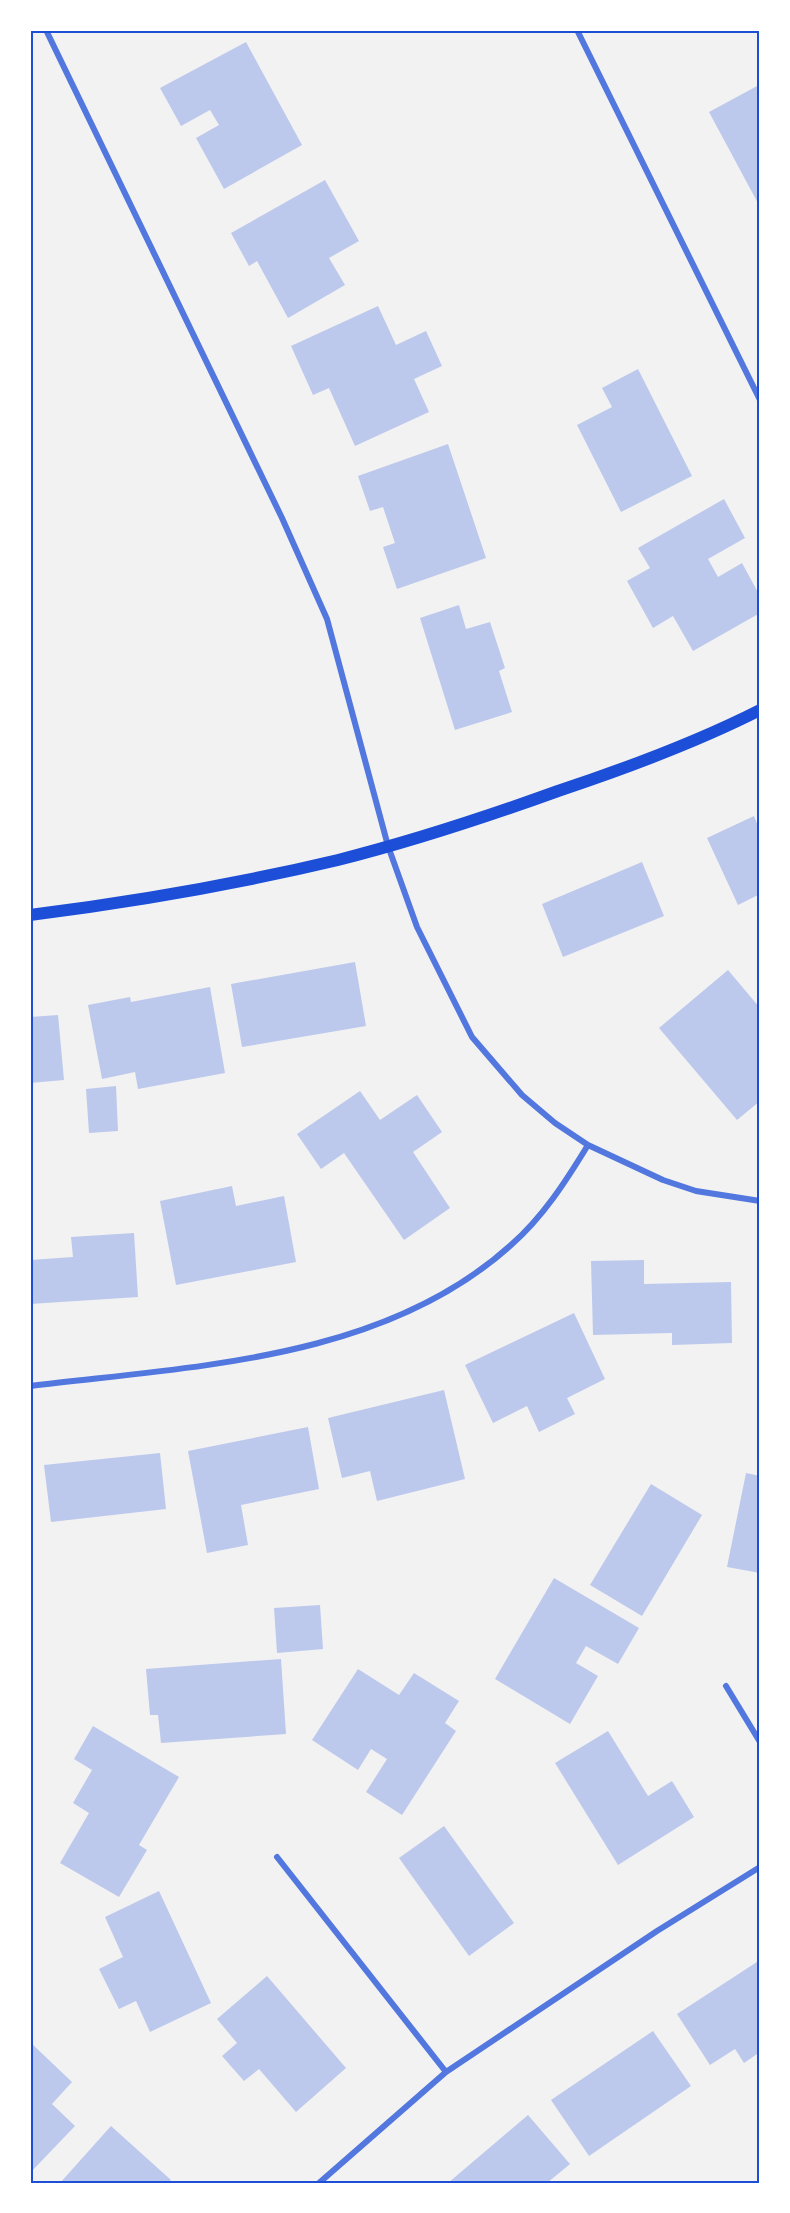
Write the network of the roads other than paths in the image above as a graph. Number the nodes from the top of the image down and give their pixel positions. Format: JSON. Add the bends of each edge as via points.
{"nodes":[{"id":1,"x":46,"y":30,"type":"edge"},
{"id":2,"x":577,"y":30,"type":"edge"},
{"id":3,"x":760,"y":400,"type":"edge"},
{"id":4,"x":760,"y":710,"type":"edge"},
{"id":5,"x":388,"y":846,"type":"junction"},
{"id":6,"x":30,"y":915,"type":"edge"},
{"id":7,"x":588,"y":1145,"type":"junction"},
{"id":8,"x":760,"y":1201,"type":"edge"},
{"id":9,"x":30,"y":1386,"type":"edge"},
{"id":10,"x":726,"y":1686,"type":"dead end"},
{"id":11,"x":760,"y":1742,"type":"edge"},
{"id":12,"x":277,"y":1857,"type":"dead end"},
{"id":13,"x":760,"y":1867,"type":"edge"},
{"id":14,"x":446,"y":2072,"type":"junction"},
{"id":15,"x":319,"y":2183,"type":"edge"}],
"edges":[{"from":1,"to":5,"type":"street","via":[[327,619]]},
{"from":2,"to":3,"type":"street"},
{"from":4,"to":5,"type":"main road","via":[[642,762]]},
{"from":5,"to":6,"type":"main road","via":[[212,885]]},
{"from":5,"to":7,"type":"street","via":[[417,927],[472,1037],[522,1095]]},
{"from":7,"to":8,"type":"street","via":[[696,1191]]},
{"from":7,"to":9,"type":"street","via":[[554,1198],[511,1245],[456,1288],[401,1315],[331,1341],[198,1365]]},
{"from":10,"to":11,"type":"street"},
{"from":12,"to":14,"type":"street"},
{"from":13,"to":14,"type":"street"},
{"from":14,"to":15,"type":"street"}]}
